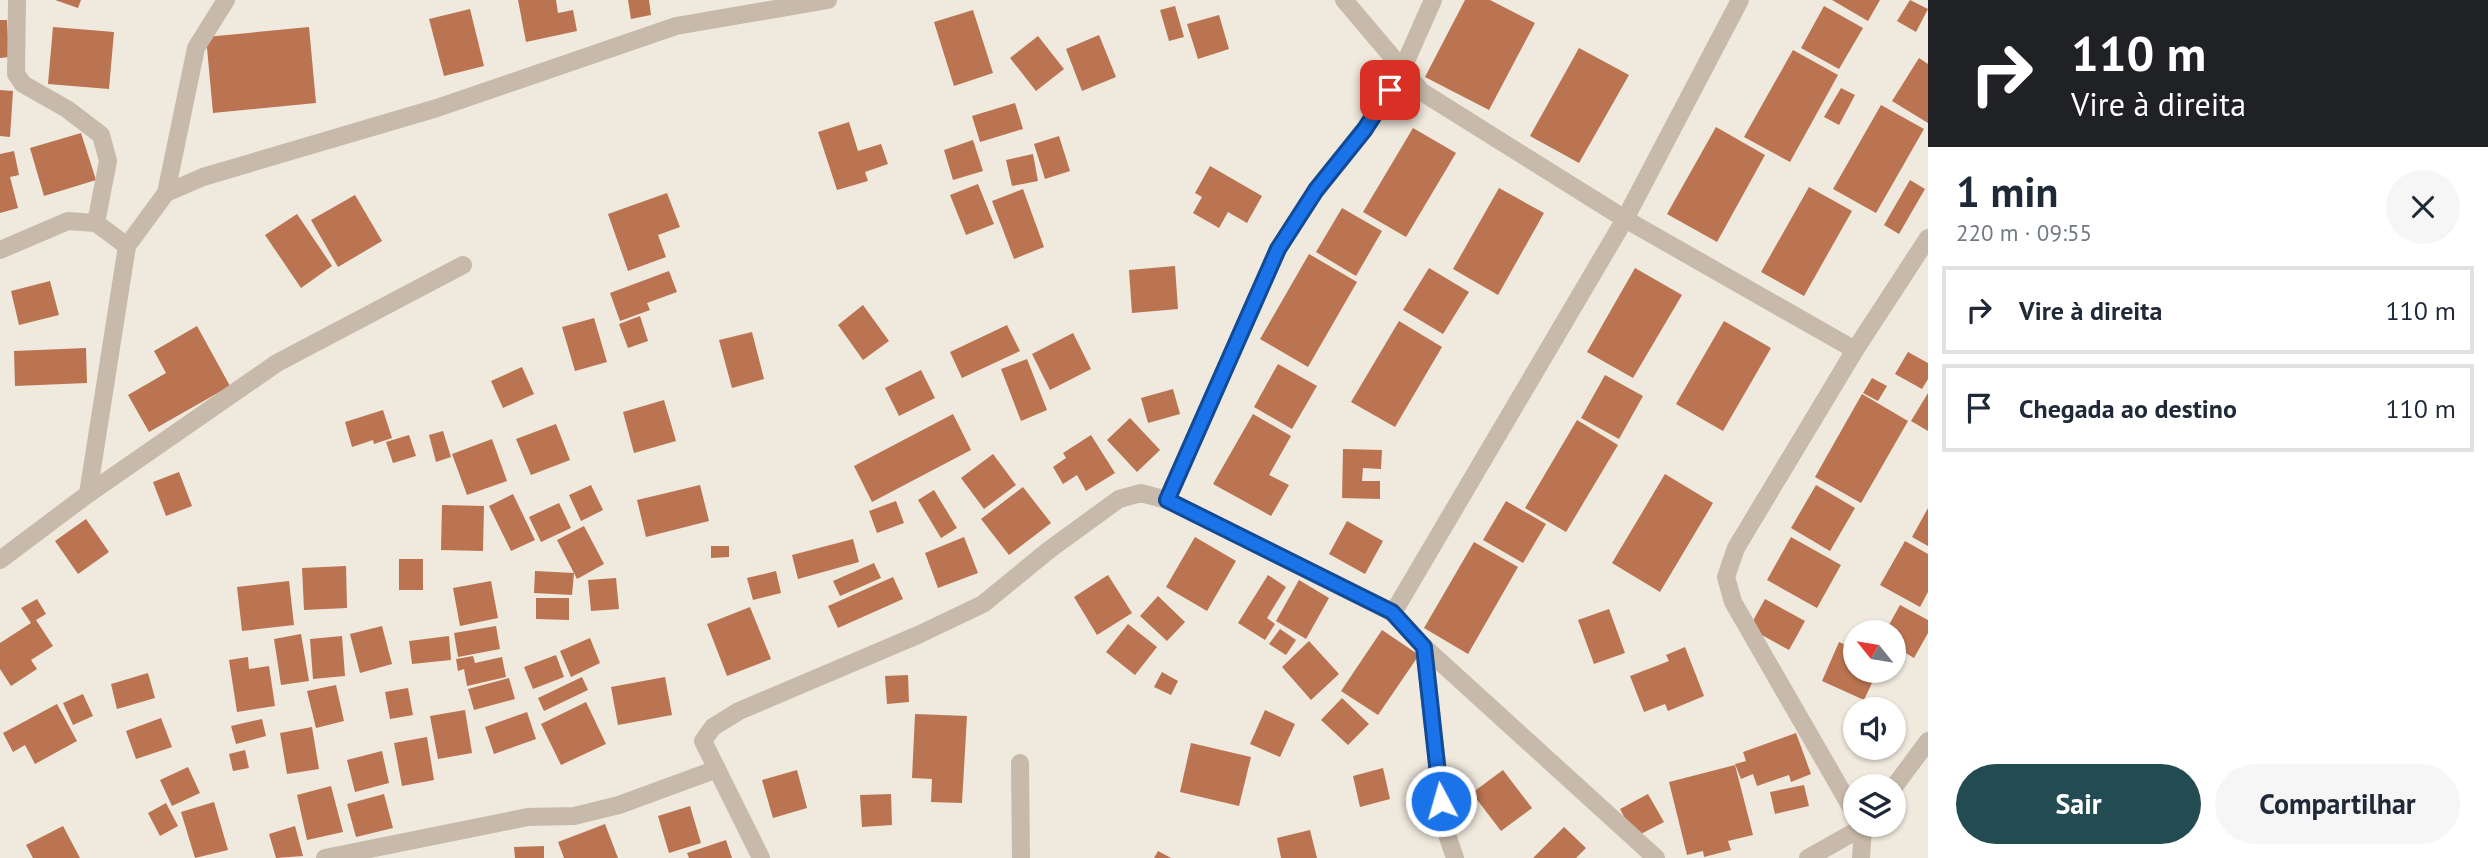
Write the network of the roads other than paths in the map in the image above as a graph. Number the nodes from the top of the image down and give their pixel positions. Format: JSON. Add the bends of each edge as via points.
{"nodes":[{"id":1,"x":17,"y":0,"type":"edge"},
{"id":2,"x":226,"y":0,"type":"edge"},
{"id":3,"x":828,"y":0,"type":"edge"},
{"id":4,"x":1344,"y":0,"type":"edge"},
{"id":5,"x":1433,"y":0,"type":"edge"},
{"id":6,"x":1740,"y":0,"type":"edge"},
{"id":7,"x":1402,"y":70,"type":"junction"},
{"id":8,"x":166,"y":193,"type":"junction"},
{"id":9,"x":1625,"y":219,"type":"junction"},
{"id":10,"x":96,"y":223,"type":"junction"},
{"id":11,"x":1928,"y":238,"type":"edge"},
{"id":12,"x":127,"y":246,"type":"junction"},
{"id":13,"x":0,"y":250,"type":"edge"},
{"id":14,"x":463,"y":265,"type":"dead end"},
{"id":15,"x":1855,"y":350,"type":"junction"},
{"id":16,"x":88,"y":494,"type":"junction"},
{"id":17,"x":1167,"y":500,"type":"junction"},
{"id":18,"x":0,"y":560,"type":"edge"},
{"id":19,"x":1392,"y":612,"type":"junction"},
{"id":20,"x":1424,"y":647,"type":"junction"},
{"id":21,"x":1928,"y":741,"type":"edge"},
{"id":22,"x":1020,"y":763,"type":"dead end"},
{"id":23,"x":717,"y":769,"type":"junction"},
{"id":24,"x":1904,"y":774,"type":"edge"},
{"id":25,"x":1843,"y":791,"type":"edge"},
{"id":26,"x":1843,"y":834,"type":"edge"},
{"id":27,"x":1861,"y":837,"type":"edge"},
{"id":28,"x":325,"y":858,"type":"edge"},
{"id":29,"x":761,"y":858,"type":"edge"},
{"id":30,"x":1021,"y":858,"type":"edge"},
{"id":31,"x":1455,"y":858,"type":"edge"},
{"id":32,"x":1656,"y":858,"type":"edge"},
{"id":33,"x":1808,"y":858,"type":"edge"},
{"id":34,"x":1861,"y":858,"type":"edge"}],
"edges":[{"from":1,"to":10,"type":"street","via":[[16,74],[23,84],[101,135],[108,161]]},
{"from":2,"to":8,"type":"street","via":[[196,48]]},
{"from":3,"to":8,"type":"street","via":[[676,26],[437,108],[203,177]]},
{"from":4,"to":7,"type":"street"},
{"from":5,"to":7,"type":"street"},
{"from":6,"to":9,"type":"street"},
{"from":7,"to":9,"type":"street","via":[[1422,92]]},
{"from":7,"to":17,"type":"street","via":[[1278,249]]},
{"from":8,"to":12,"type":"street"},
{"from":9,"to":15,"type":"street"},
{"from":9,"to":19,"type":"street"},
{"from":10,"to":12,"type":"street"},
{"from":10,"to":13,"type":"street","via":[[68,221]]},
{"from":11,"to":15,"type":"street"},
{"from":12,"to":16,"type":"street"},
{"from":14,"to":16,"type":"street","via":[[277,363]]},
{"from":15,"to":25,"type":"street","via":[[1736,548],[1726,577],[1733,602]]},
{"from":16,"to":18,"type":"street"},
{"from":17,"to":19,"type":"street"},
{"from":17,"to":23,"type":"street","via":[[1141,493],[1119,499],[983,604],[739,710],[713,727],[703,741]]},
{"from":19,"to":20,"type":"street"},
{"from":20,"to":31,"type":"street","via":[[1444,826]]},
{"from":20,"to":32,"type":"street"},
{"from":21,"to":24,"type":"street"},
{"from":22,"to":30,"type":"street"},
{"from":23,"to":28,"type":"street","via":[[619,805],[574,816],[528,817]]},
{"from":23,"to":29,"type":"street"},
{"from":26,"to":33,"type":"street"},
{"from":27,"to":34,"type":"street"}]}
